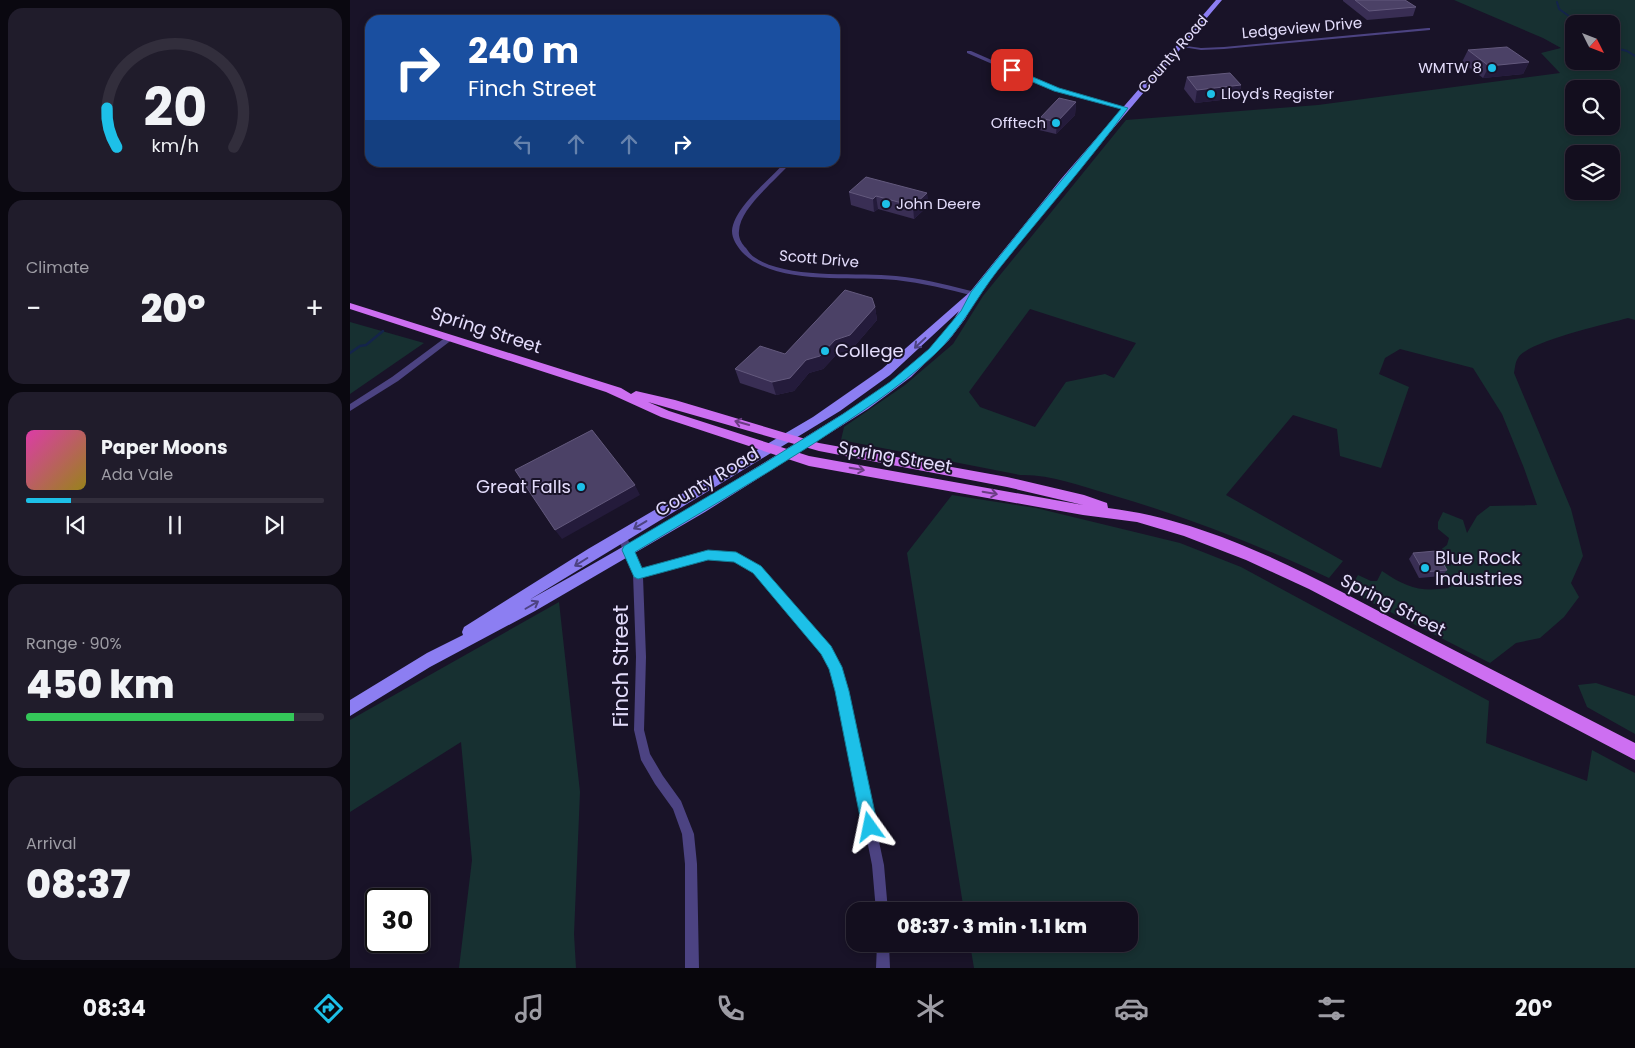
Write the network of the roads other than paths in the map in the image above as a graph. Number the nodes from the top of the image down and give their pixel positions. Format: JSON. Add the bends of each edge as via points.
{"nodes":[{"id":1,"x":1219,"y":0,"type":"edge"},
{"id":2,"x":1428,"y":30,"type":"dead end"},
{"id":3,"x":1179,"y":46,"type":"junction"},
{"id":4,"x":969,"y":52,"type":"dead end"},
{"id":5,"x":1125,"y":108,"type":"junction"},
{"id":6,"x":784,"y":167,"type":"edge"},
{"id":7,"x":974,"y":294,"type":"junction"},
{"id":8,"x":350,"y":306,"type":"edge"},
{"id":9,"x":449,"y":339,"type":"junction"},
{"id":10,"x":611,"y":390,"type":"junction"},
{"id":11,"x":350,"y":408,"type":"edge"},
{"id":12,"x":788,"y":438,"type":"junction"},
{"id":13,"x":806,"y":443,"type":"junction"},
{"id":14,"x":770,"y":448,"type":"junction"},
{"id":15,"x":788,"y":454,"type":"junction"},
{"id":16,"x":1124,"y":515,"type":"junction"},
{"id":17,"x":622,"y":536,"type":"junction"},
{"id":18,"x":628,"y":550,"type":"junction"},
{"id":19,"x":638,"y":574,"type":"junction"},
{"id":20,"x":426,"y":662,"type":"junction"},
{"id":21,"x":350,"y":709,"type":"edge"},
{"id":22,"x":1635,"y":752,"type":"edge"},
{"id":23,"x":881,"y":902,"type":"edge"},
{"id":24,"x":883,"y":952,"type":"edge"},
{"id":25,"x":692,"y":968,"type":"edge"},
{"id":26,"x":883,"y":968,"type":"edge"}],
"edges":[{"from":1,"to":3,"type":"main road","name":"County Road"},
{"from":2,"to":3,"type":"street","name":"Ledgeview Drive","via":[[1218,49]]},
{"from":3,"to":5,"type":"main road","name":"County Road"},
{"from":4,"to":5,"type":"street","via":[[1056,90]]},
{"from":5,"to":7,"type":"main road","name":"County Road"},
{"from":6,"to":7,"type":"street","name":"Scott Drive","via":[[742,215],[736,228],[736,237],[743,251],[760,263],[782,271],[923,281]]},
{"from":7,"to":12,"type":"main road","name":"County Road","one_way":true,"via":[[874,382]]},
{"from":7,"to":13,"type":"main road","name":"County Road","via":[[965,313],[932,351],[893,384]]},
{"from":8,"to":9,"type":"main road","name":"Spring Street"},
{"from":9,"to":10,"type":"main road","name":"Spring Street"},
{"from":9,"to":11,"type":"street"},
{"from":12,"to":10,"type":"main road","name":"Spring Street","one_way":true,"via":[[675,404]]},
{"from":10,"to":14,"type":"main road","name":"Spring Street","via":[[665,414]]},
{"from":12,"to":13,"type":"main road","name":"Spring Street"},
{"from":12,"to":14,"type":"main road","name":"County Road"},
{"from":13,"to":15,"type":"main road","name":"County Road"},
{"from":13,"to":16,"type":"main road","name":"Spring Street","via":[[1007,482],[1084,500]]},
{"from":14,"to":15,"type":"main road","name":"Spring Street"},
{"from":14,"to":17,"type":"main road","name":"County Road","one_way":true},
{"from":15,"to":16,"type":"main road","name":"Spring Street","one_way":true,"via":[[809,461]]},
{"from":15,"to":18,"type":"main road","name":"County Road"},
{"from":16,"to":22,"type":"main road","name":"Spring Street","via":[[1200,536],[1279,568]]},
{"from":17,"to":18,"type":"street","name":"Finch Street"},
{"from":17,"to":20,"type":"main road","name":"County Road","one_way":true},
{"from":18,"to":19,"type":"street","name":"Finch Street"},
{"from":20,"to":18,"type":"main road","name":"County Road","one_way":true},
{"from":19,"to":23,"type":"street","via":[[708,555],[736,557],[757,570],[826,650],[836,667],[842,691],[878,864]]},
{"from":19,"to":25,"type":"street","name":"Finch Street","via":[[641,622],[639,730],[645,756],[677,805],[688,834]]},
{"from":20,"to":21,"type":"main road","name":"County Road"},
{"from":24,"to":26,"type":"street"}]}
